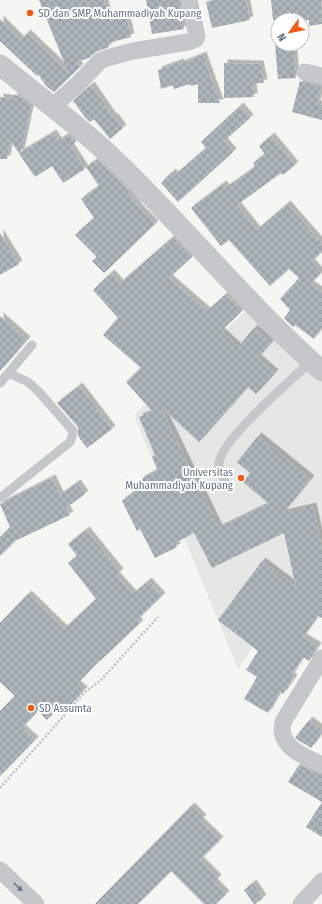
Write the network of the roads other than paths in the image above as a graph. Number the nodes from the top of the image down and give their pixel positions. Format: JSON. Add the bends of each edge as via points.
{"nodes":[{"id":1,"x":189,"y":0,"type":"edge"},
{"id":2,"x":0,"y":65,"type":"edge"},
{"id":3,"x":305,"y":72,"type":"dead end"},
{"id":4,"x":322,"y":76,"type":"edge"},
{"id":5,"x":52,"y":107,"type":"junction"},
{"id":6,"x":32,"y":345,"type":"dead end"},
{"id":7,"x":316,"y":366,"type":"edge"},
{"id":8,"x":10,"y":373,"type":"junction"},
{"id":9,"x":0,"y":383,"type":"edge"},
{"id":10,"x":226,"y":484,"type":"dead end"},
{"id":11,"x":0,"y":486,"type":"edge"},
{"id":12,"x":3,"y":496,"type":"edge"},
{"id":13,"x":322,"y":658,"type":"edge"},
{"id":14,"x":322,"y":765,"type":"edge"},
{"id":15,"x":0,"y":870,"type":"edge"},
{"id":16,"x":322,"y":881,"type":"edge"},
{"id":17,"x":306,"y":902,"type":"edge"},
{"id":18,"x":36,"y":904,"type":"edge"}],
"edges":[{"from":1,"to":5,"type":"street","via":[[197,36],[194,41],[107,58]]},
{"from":2,"to":5,"type":"street"},
{"from":3,"to":4,"type":"street"},
{"from":5,"to":7,"type":"street","via":[[124,169],[180,225],[221,272]]},
{"from":6,"to":8,"type":"lane"},
{"from":7,"to":10,"type":"lane","via":[[256,412],[227,445],[220,455],[218,465]]},
{"from":8,"to":9,"type":"lane"},
{"from":8,"to":12,"type":"lane","via":[[34,387],[73,431],[70,442]]},
{"from":11,"to":12,"type":"lane"},
{"from":13,"to":14,"type":"street","via":[[283,722],[282,732],[286,742],[294,750]]},
{"from":15,"to":18,"type":"street","one_way":true},
{"from":16,"to":17,"type":"street"}]}
